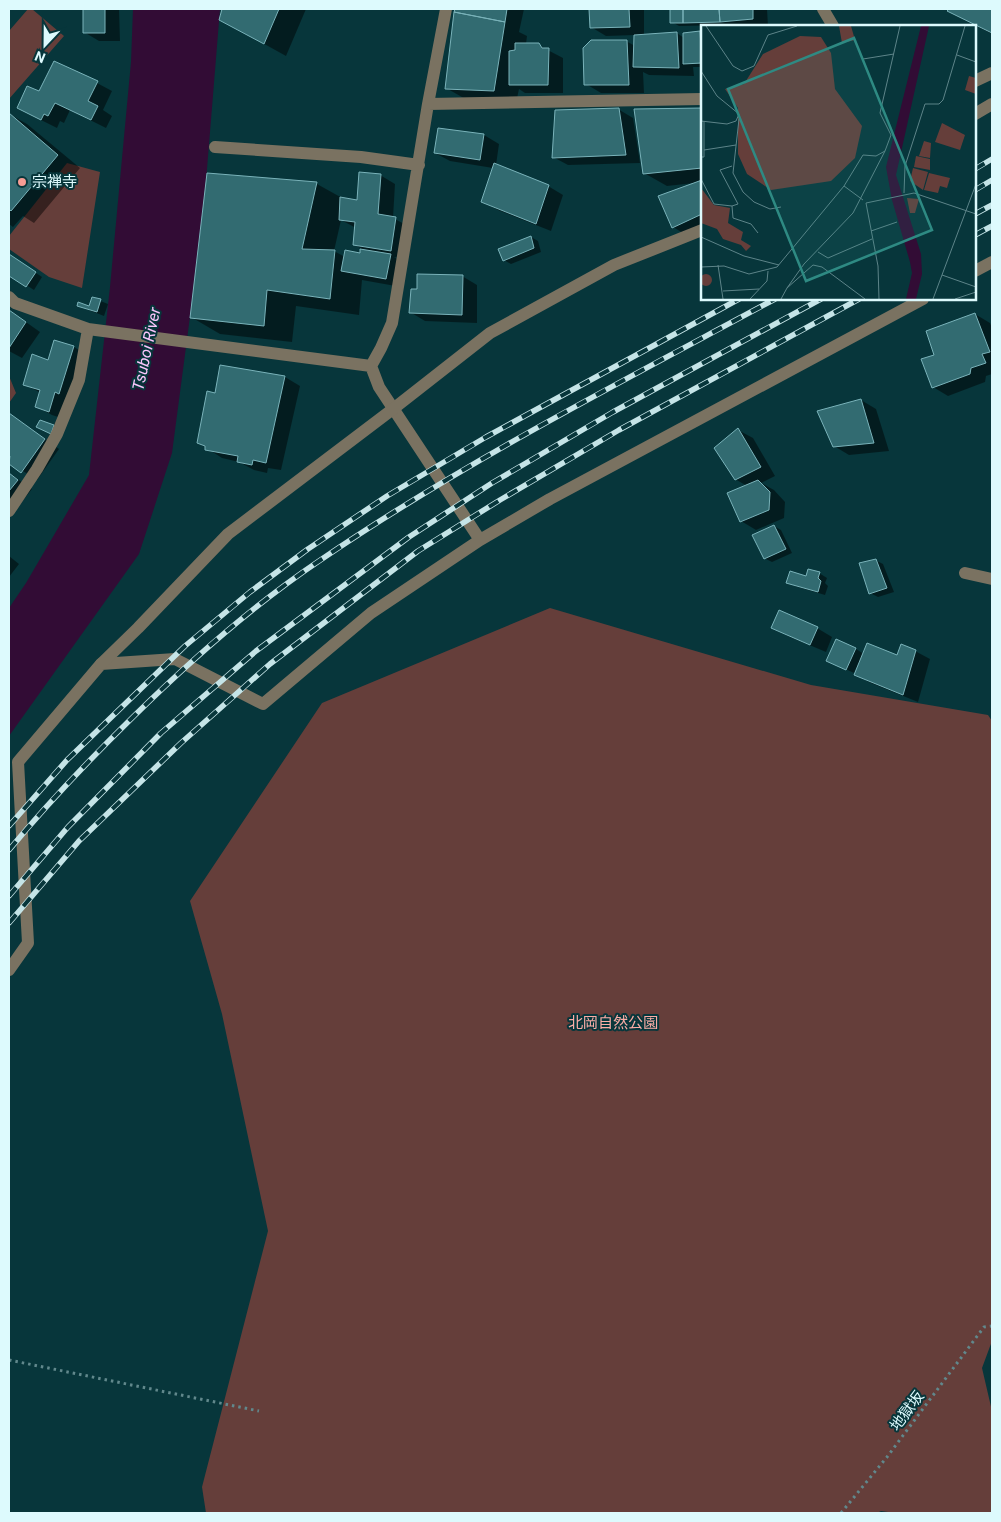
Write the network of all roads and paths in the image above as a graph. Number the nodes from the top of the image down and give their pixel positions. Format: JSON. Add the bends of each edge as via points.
{"nodes":[{"id":1,"x":446,"y":9,"type":"edge"},
{"id":2,"x":823,"y":9,"type":"edge"},
{"id":3,"x":832,"y":25,"type":"edge"},
{"id":4,"x":992,"y":73,"type":"edge"},
{"id":5,"x":976,"y":81,"type":"edge"},
{"id":6,"x":701,"y":99,"type":"edge"},
{"id":7,"x":428,"y":104,"type":"junction"},
{"id":8,"x":992,"y":104,"type":"edge"},
{"id":9,"x":976,"y":113,"type":"edge"},
{"id":10,"x":215,"y":147,"type":"dead end"},
{"id":11,"x":419,"y":165,"type":"junction"},
{"id":12,"x":701,"y":230,"type":"edge"},
{"id":13,"x":992,"y":262,"type":"edge"},
{"id":14,"x":976,"y":270,"type":"edge"},
{"id":15,"x":9,"y":298,"type":"edge"},
{"id":16,"x":922,"y":300,"type":"edge"},
{"id":17,"x":88,"y":329,"type":"junction"},
{"id":18,"x":371,"y":366,"type":"junction"},
{"id":19,"x":393,"y":409,"type":"junction"},
{"id":20,"x":9,"y":511,"type":"edge"},
{"id":21,"x":480,"y":540,"type":"junction"},
{"id":22,"x":964,"y":574,"type":"dead end"},
{"id":23,"x":992,"y":579,"type":"edge"},
{"id":24,"x":101,"y":664,"type":"junction"},
{"id":25,"x":9,"y":970,"type":"edge"},
{"id":26,"x":992,"y":1326,"type":"edge"},
{"id":27,"x":9,"y":1360,"type":"edge"},
{"id":28,"x":259,"y":1411,"type":"dead end"},
{"id":29,"x":841,"y":1513,"type":"edge"}],
"edges":[{"from":1,"to":7,"type":"street"},
{"from":2,"to":3,"type":"street"},
{"from":4,"to":5,"type":"street"},
{"from":6,"to":7,"type":"street"},
{"from":7,"to":11,"type":"street"},
{"from":8,"to":9,"type":"street"},
{"from":10,"to":11,"type":"street","via":[[361,156]]},
{"from":11,"to":18,"type":"street","via":[[392,323]]},
{"from":12,"to":19,"type":"street","via":[[614,265],[490,333]]},
{"from":13,"to":14,"type":"street"},
{"from":15,"to":17,"type":"street"},
{"from":16,"to":21,"type":"street"},
{"from":17,"to":18,"type":"street"},
{"from":17,"to":20,"type":"street","via":[[79,380],[57,434],[38,470]]},
{"from":18,"to":19,"type":"street"},
{"from":19,"to":21,"type":"street"},
{"from":19,"to":24,"type":"street","via":[[228,534]]},
{"from":21,"to":24,"type":"street","via":[[371,613],[263,704],[175,659]]},
{"from":22,"to":23,"type":"street"},
{"from":24,"to":25,"type":"street","via":[[18,762],[28,943]]},
{"from":26,"to":29,"type":"path","name":"地獄坂","via":[[984,1327]]},
{"from":27,"to":28,"type":"path"}]}
